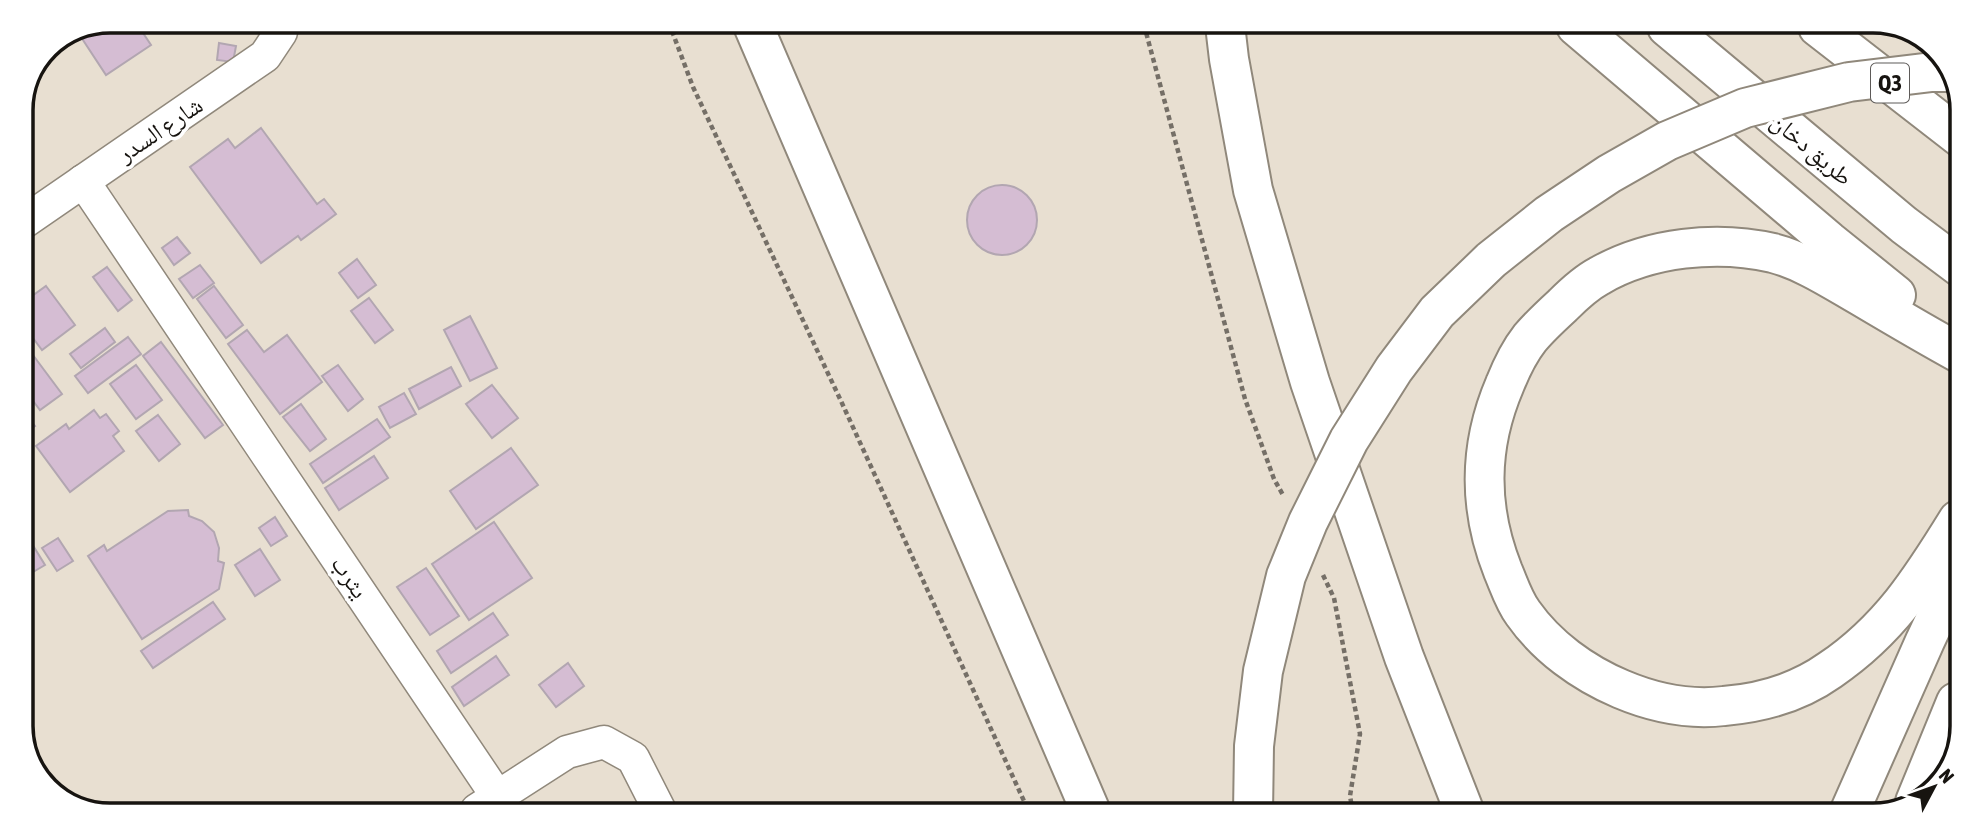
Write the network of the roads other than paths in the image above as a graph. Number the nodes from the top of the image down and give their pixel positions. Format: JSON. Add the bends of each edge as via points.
{"nodes":[{"id":1,"x":280,"y":33,"type":"edge"},
{"id":2,"x":756,"y":33,"type":"edge"},
{"id":3,"x":1226,"y":33,"type":"edge"},
{"id":4,"x":1584,"y":33,"type":"edge"},
{"id":5,"x":1674,"y":33,"type":"edge"},
{"id":6,"x":1826,"y":33,"type":"edge"},
{"id":7,"x":1940,"y":72,"type":"edge"},
{"id":8,"x":1950,"y":129,"type":"edge"},
{"id":9,"x":83,"y":181,"type":"junction"},
{"id":10,"x":33,"y":216,"type":"edge"},
{"id":11,"x":1950,"y":259,"type":"edge"},
{"id":12,"x":1950,"y":339,"type":"edge"},
{"id":13,"x":1950,"y":348,"type":"edge"},
{"id":14,"x":1950,"y":532,"type":"edge"},
{"id":15,"x":1950,"y":588,"type":"edge"},
{"id":16,"x":1950,"y":717,"type":"edge"},
{"id":17,"x":1936,"y":752,"type":"edge"},
{"id":18,"x":487,"y":803,"type":"edge"},
{"id":19,"x":656,"y":803,"type":"edge"},
{"id":20,"x":1087,"y":803,"type":"edge"},
{"id":21,"x":1253,"y":803,"type":"edge"},
{"id":22,"x":1461,"y":803,"type":"edge"},
{"id":23,"x":1854,"y":803,"type":"edge"}],
"edges":[{"from":1,"to":9,"type":"street","name":"شارع السدر","via":[[265,56]]},
{"from":2,"to":20,"type":"main road"},
{"from":3,"to":22,"type":"main road","via":[[1253,190],[1310,382],[1404,657]]},
{"from":4,"to":12,"type":"main road"},
{"from":5,"to":11,"type":"main road","name":"طريق دخان"},
{"from":6,"to":8,"type":"main road","number":"Q3"},
{"from":7,"to":21,"type":"main road","bridge":true,"via":[[1849,82],[1745,108],[1667,141],[1549,214],[1491,260],[1437,312],[1349,440],[1286,576],[1263,671]]},
{"from":9,"to":10,"type":"street","name":"شارع السدر"},
{"from":9,"to":18,"type":"street","name":"يثرب"},
{"from":13,"to":14,"type":"main road","via":[[1839,284],[1775,254],[1686,248],[1651,255],[1597,277],[1528,340],[1497,402],[1483,470],[1485,506],[1496,554],[1522,612],[1584,671],[1638,696],[1672,705],[1710,708],[1746,704],[1780,695],[1828,672],[1894,615]]},
{"from":15,"to":23,"type":"main road"},
{"from":16,"to":17,"type":"main road"},
{"from":18,"to":19,"type":"street","name":"يثرب","via":[[568,752],[604,742],[633,758]]}]}
